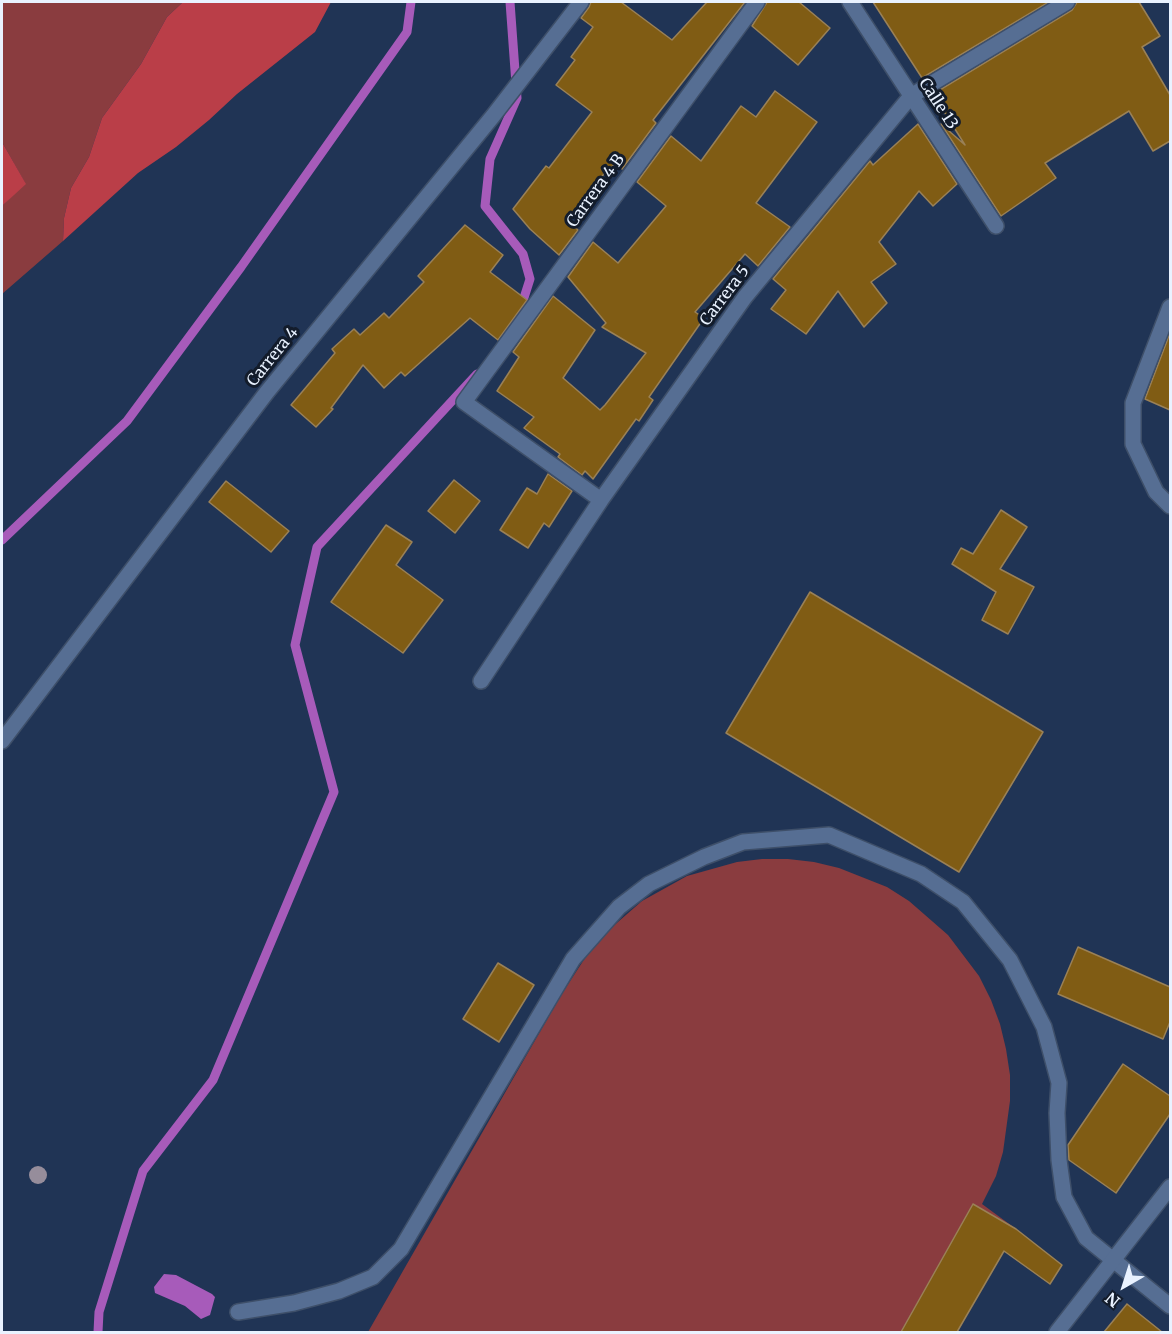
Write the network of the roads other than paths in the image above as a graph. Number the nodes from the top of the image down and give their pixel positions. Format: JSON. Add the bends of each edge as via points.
{"nodes":[{"id":1,"x":581,"y":2,"type":"edge"},
{"id":2,"x":757,"y":2,"type":"edge"},
{"id":3,"x":850,"y":2,"type":"edge"},
{"id":4,"x":1060,"y":3,"type":"edge"},
{"id":5,"x":911,"y":96,"type":"junction"},
{"id":6,"x":996,"y":226,"type":"dead end"},
{"id":7,"x":1170,"y":308,"type":"edge"},
{"id":8,"x":601,"y":500,"type":"junction"},
{"id":9,"x":1170,"y":506,"type":"edge"},
{"id":10,"x":481,"y":681,"type":"dead end"},
{"id":11,"x":2,"y":741,"type":"edge"},
{"id":12,"x":1170,"y":1187,"type":"edge"},
{"id":13,"x":1113,"y":1260,"type":"junction"},
{"id":14,"x":1170,"y":1306,"type":"edge"},
{"id":15,"x":238,"y":1312,"type":"dead end"},
{"id":16,"x":1057,"y":1332,"type":"edge"}],
"edges":[{"from":1,"to":11,"type":"street","name":"Carrera 4","via":[[267,392]]},
{"from":2,"to":8,"type":"street","name":"Carrera 4 B","via":[[464,402]]},
{"from":3,"to":5,"type":"street","name":"Calle 13"},
{"from":4,"to":5,"type":"street","name":"Carrera 5"},
{"from":5,"to":6,"type":"street","name":"Calle 13"},
{"from":5,"to":8,"type":"street","name":"Carrera 5","via":[[745,297]]},
{"from":7,"to":9,"type":"street","via":[[1133,403],[1133,444],[1156,492]]},
{"from":8,"to":10,"type":"street","name":"Carrera 5"},
{"from":12,"to":13,"type":"street"},
{"from":13,"to":14,"type":"street"},
{"from":13,"to":15,"type":"street","via":[[1086,1238],[1064,1197],[1058,1148],[1059,1083],[1044,1027],[1010,960],[963,902],[921,874],[829,835],[801,836],[743,842],[704,857],[649,884],[619,907],[573,959],[401,1249],[373,1277],[339,1291]]},
{"from":13,"to":16,"type":"street"}]}
